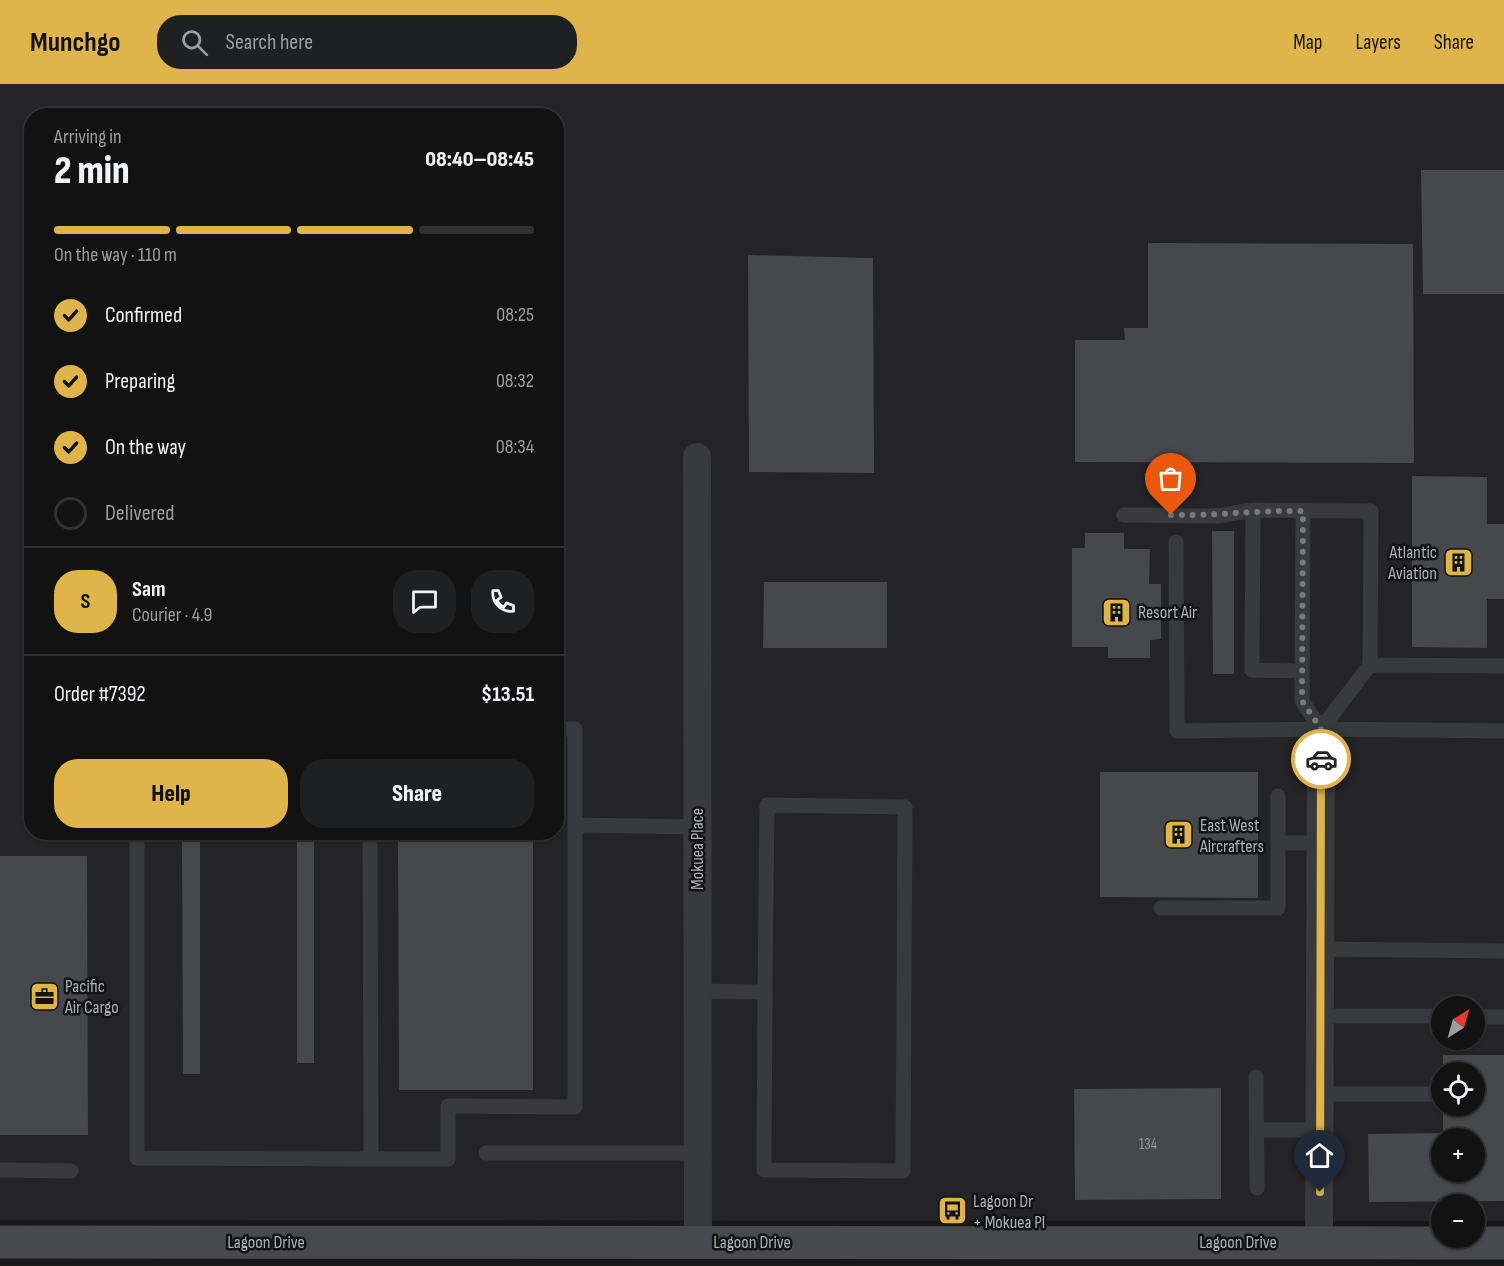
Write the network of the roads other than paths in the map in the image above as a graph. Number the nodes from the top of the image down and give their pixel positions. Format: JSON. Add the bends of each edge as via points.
{"nodes":[{"id":1,"x":697,"y":457,"type":"dead end"},
{"id":2,"x":1253,"y":510,"type":"junction"},
{"id":3,"x":1303,"y":511,"type":"junction"},
{"id":4,"x":1124,"y":515,"type":"dead end"},
{"id":5,"x":1176,"y":542,"type":"dead end"},
{"id":6,"x":1370,"y":665,"type":"junction"},
{"id":7,"x":1504,"y":666,"type":"edge"},
{"id":8,"x":1302,"y":670,"type":"junction"},
{"id":9,"x":564,"y":729,"type":"edge"},
{"id":10,"x":1321,"y":729,"type":"junction"},
{"id":11,"x":1504,"y":732,"type":"edge"},
{"id":12,"x":1278,"y":796,"type":"dead end"},
{"id":13,"x":575,"y":825,"type":"junction"},
{"id":14,"x":696,"y":827,"type":"junction"},
{"id":15,"x":136,"y":840,"type":"edge"},
{"id":16,"x":370,"y":840,"type":"edge"},
{"id":17,"x":1278,"y":843,"type":"junction"},
{"id":18,"x":1320,"y":843,"type":"junction"},
{"id":19,"x":1161,"y":908,"type":"dead end"},
{"id":20,"x":1320,"y":949,"type":"junction"},
{"id":21,"x":1504,"y":951,"type":"edge"},
{"id":22,"x":697,"y":991,"type":"junction"},
{"id":23,"x":765,"y":992,"type":"junction"},
{"id":24,"x":1320,"y":1016,"type":"junction"},
{"id":25,"x":1431,"y":1016,"type":"edge"},
{"id":26,"x":1485,"y":1017,"type":"edge"},
{"id":27,"x":1504,"y":1017,"type":"edge"},
{"id":28,"x":1256,"y":1077,"type":"dead end"},
{"id":29,"x":1320,"y":1094,"type":"junction"},
{"id":30,"x":1431,"y":1094,"type":"edge"},
{"id":31,"x":1257,"y":1130,"type":"junction"},
{"id":32,"x":1319,"y":1130,"type":"junction"},
{"id":33,"x":486,"y":1153,"type":"dead end"},
{"id":34,"x":697,"y":1153,"type":"junction"},
{"id":35,"x":371,"y":1159,"type":"junction"},
{"id":36,"x":0,"y":1170,"type":"edge"},
{"id":37,"x":71,"y":1171,"type":"dead end"},
{"id":38,"x":1257,"y":1188,"type":"dead end"},
{"id":39,"x":0,"y":1242,"type":"edge"},
{"id":40,"x":1504,"y":1243,"type":"edge"},
{"id":41,"x":698,"y":1254,"type":"edge"},
{"id":42,"x":1320,"y":1254,"type":"edge"}],
"edges":[{"from":1,"to":14,"type":"street","name":"Mokuea Place"},
{"from":2,"to":3,"type":"lane"},
{"from":2,"to":4,"type":"lane","via":[[1217,516]]},
{"from":2,"to":8,"type":"lane","via":[[1252,670]]},
{"from":3,"to":6,"type":"lane","via":[[1371,511]]},
{"from":3,"to":8,"type":"lane"},
{"from":5,"to":10,"type":"lane","via":[[1177,731]]},
{"from":6,"to":7,"type":"lane"},
{"from":6,"to":10,"type":"lane"},
{"from":8,"to":10,"type":"lane","via":[[1302,701]]},
{"from":9,"to":13,"type":"lane","via":[[575,729]]},
{"from":10,"to":11,"type":"lane"},
{"from":10,"to":18,"type":"street"},
{"from":12,"to":17,"type":"lane"},
{"from":13,"to":14,"type":"lane"},
{"from":13,"to":35,"type":"lane","via":[[575,1107],[448,1106],[448,1160]]},
{"from":14,"to":22,"type":"street","name":"Mokuea Place"},
{"from":15,"to":35,"type":"lane","via":[[137,1158]]},
{"from":16,"to":35,"type":"lane"},
{"from":17,"to":18,"type":"lane"},
{"from":17,"to":19,"type":"lane","via":[[1278,908]]},
{"from":18,"to":20,"type":"street"},
{"from":20,"to":21,"type":"lane"},
{"from":20,"to":24,"type":"street"},
{"from":22,"to":23,"type":"lane"},
{"from":22,"to":34,"type":"street","name":"Mokuea Place"},
{"from":23,"to":23,"type":"lane","via":[[767,805],[905,807],[903,1171],[764,1170]]},
{"from":24,"to":25,"type":"lane"},
{"from":24,"to":29,"type":"street"},
{"from":26,"to":27,"type":"lane"},
{"from":28,"to":31,"type":"lane"},
{"from":29,"to":30,"type":"lane"},
{"from":29,"to":32,"type":"street"},
{"from":31,"to":32,"type":"lane"},
{"from":31,"to":38,"type":"lane"},
{"from":32,"to":42,"type":"street"},
{"from":33,"to":34,"type":"lane"},
{"from":34,"to":41,"type":"street","name":"Mokuea Place"},
{"from":36,"to":37,"type":"lane"},
{"from":39,"to":41,"type":"street","name":"Lagoon Drive"},
{"from":40,"to":42,"type":"street","name":"Lagoon Drive"},
{"from":41,"to":42,"type":"street","name":"Lagoon Drive"}]}
